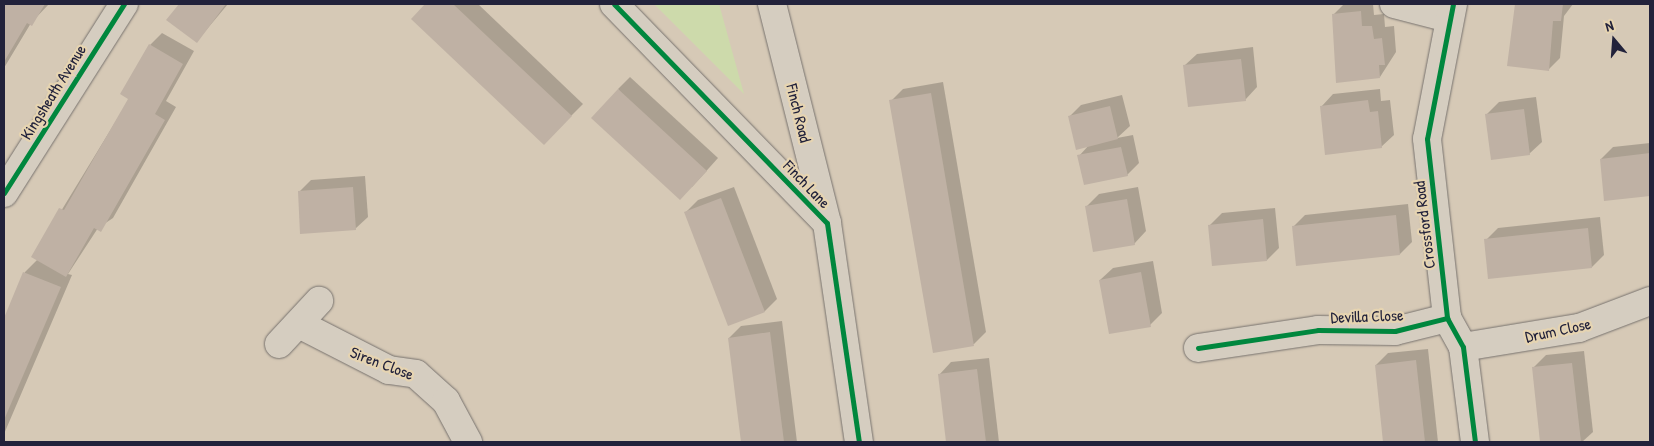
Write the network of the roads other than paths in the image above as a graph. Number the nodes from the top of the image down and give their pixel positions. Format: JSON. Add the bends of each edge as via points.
{"nodes":[{"id":1,"x":124,"y":4,"type":"edge"},
{"id":2,"x":614,"y":4,"type":"edge"},
{"id":3,"x":772,"y":4,"type":"edge"},
{"id":4,"x":1394,"y":4,"type":"edge"},
{"id":5,"x":1450,"y":11,"type":"edge"},
{"id":6,"x":4,"y":193,"type":"edge"},
{"id":7,"x":827,"y":223,"type":"junction"},
{"id":8,"x":319,"y":301,"type":"dead end"},
{"id":9,"x":1650,"y":301,"type":"edge"},
{"id":10,"x":1447,"y":318,"type":"junction"},
{"id":11,"x":299,"y":324,"type":"junction"},
{"id":12,"x":279,"y":344,"type":"dead end"},
{"id":13,"x":1198,"y":348,"type":"dead end"},
{"id":14,"x":1463,"y":348,"type":"junction"},
{"id":15,"x":468,"y":442,"type":"edge"},
{"id":16,"x":859,"y":442,"type":"edge"},
{"id":17,"x":1475,"y":442,"type":"edge"}],
"edges":[{"from":1,"to":6,"type":"street","name":"Kingsheath Avenue"},
{"from":2,"to":7,"type":"street","name":"Finch Lane"},
{"from":3,"to":7,"type":"street","name":"Finch Road"},
{"from":4,"to":5,"type":"street"},
{"from":5,"to":10,"type":"street","name":"Crossford Road","via":[[1427,139]]},
{"from":7,"to":16,"type":"street","name":"Finch Lane"},
{"from":8,"to":11,"type":"street"},
{"from":9,"to":14,"type":"street","name":"Drum Close","via":[[1579,328]]},
{"from":10,"to":13,"type":"street","name":"Devilla Close","via":[[1395,331],[1318,330]]},
{"from":10,"to":14,"type":"street","name":"Crossford Road"},
{"from":11,"to":12,"type":"street"},
{"from":11,"to":15,"type":"street","name":"Siren Close","via":[[389,370],[416,374],[446,400]]},
{"from":14,"to":17,"type":"street","name":"Crossford Road"}]}
